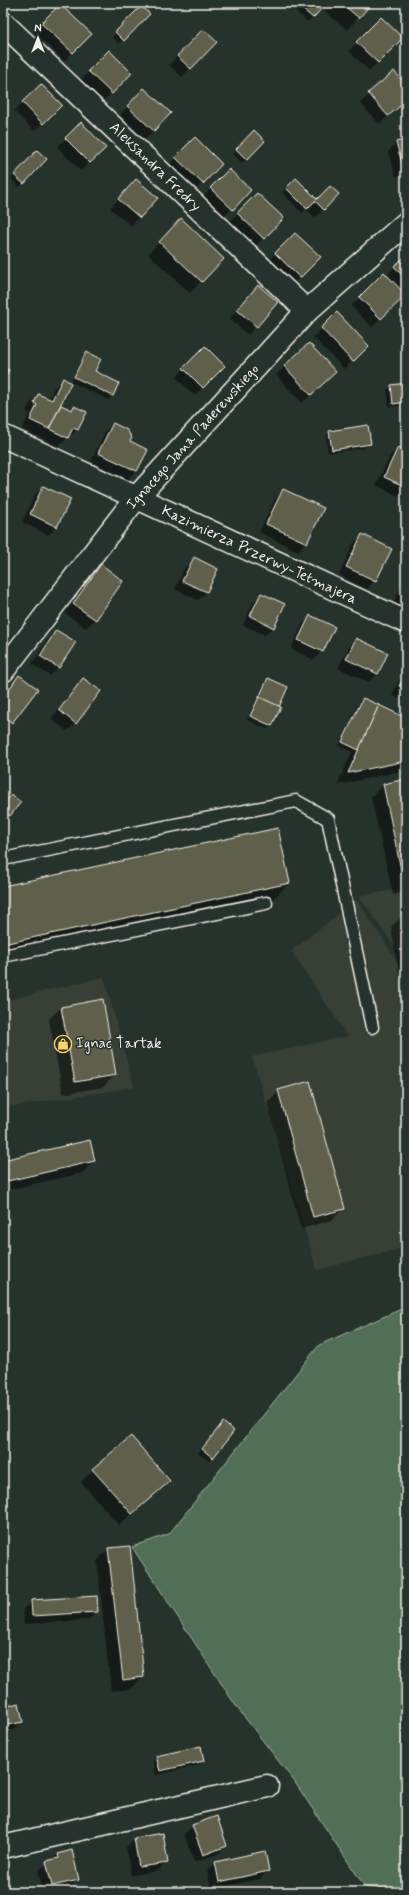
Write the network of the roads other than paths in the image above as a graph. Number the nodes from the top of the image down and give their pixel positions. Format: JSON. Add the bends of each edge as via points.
{"nodes":[{"id":1,"x":3,"y":22,"type":"edge"},
{"id":2,"x":406,"y":223,"type":"edge"},
{"id":3,"x":307,"y":311,"type":"junction"},
{"id":4,"x":3,"y":436,"type":"edge"},
{"id":5,"x":136,"y":498,"type":"junction"},
{"id":6,"x":406,"y":622,"type":"edge"},
{"id":7,"x":3,"y":671,"type":"edge"},
{"id":8,"x":3,"y":859,"type":"edge"},
{"id":9,"x":266,"y":903,"type":"dead end"},
{"id":10,"x":3,"y":956,"type":"edge"},
{"id":11,"x":372,"y":1027,"type":"dead end"},
{"id":12,"x":267,"y":1786,"type":"dead end"},
{"id":13,"x":3,"y":1847,"type":"edge"}],
"edges":[{"from":1,"to":3,"type":"street","name":"Aleksandra Fredry"},
{"from":2,"to":3,"type":"street","name":"Ignacego Jana Paderewskiego"},
{"from":3,"to":5,"type":"street","name":"Ignacego Jana Paderewskiego"},
{"from":4,"to":5,"type":"street","name":"Kazimierza Przerwy-Tetmajera"},
{"from":5,"to":6,"type":"street","name":"Kazimierza Przerwy-Tetmajera"},
{"from":5,"to":7,"type":"street","name":"Ignacego Jana Paderewskiego"},
{"from":8,"to":11,"type":"lane","via":[[296,801],[328,819]]},
{"from":9,"to":10,"type":"lane"},
{"from":12,"to":13,"type":"street"}]}
